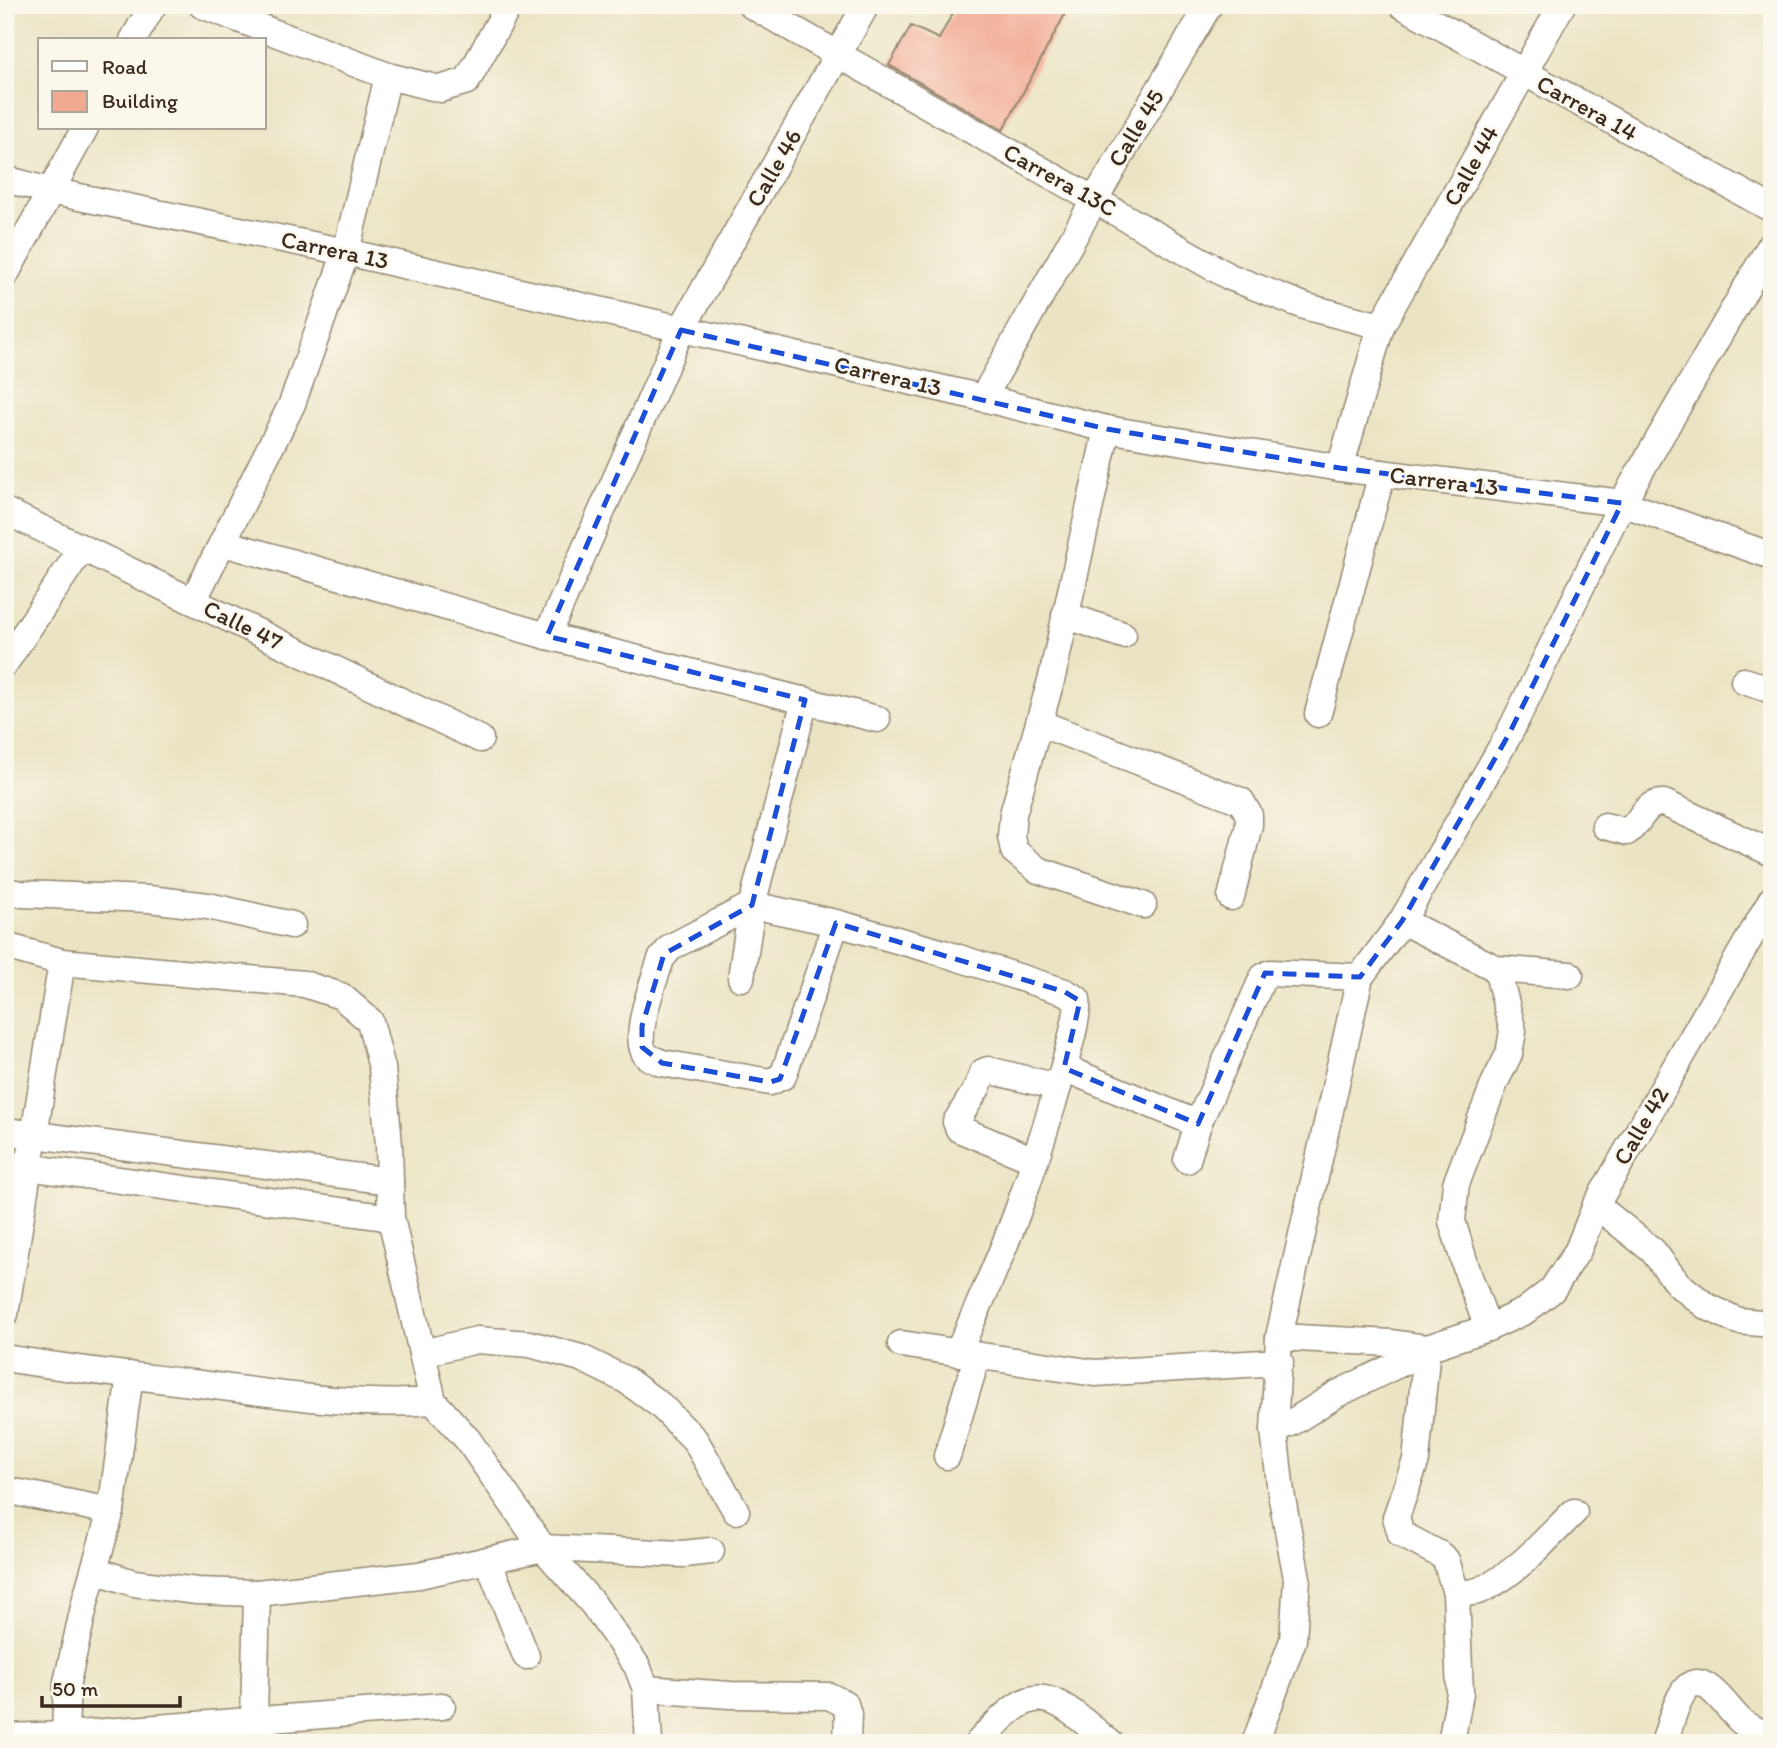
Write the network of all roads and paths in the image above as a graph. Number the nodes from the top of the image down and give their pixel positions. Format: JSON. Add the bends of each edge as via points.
{"nodes":[{"id":1,"x":153,"y":5,"type":"edge"},
{"id":2,"x":202,"y":5,"type":"edge"},
{"id":3,"x":509,"y":5,"type":"edge"},
{"id":4,"x":751,"y":5,"type":"edge"},
{"id":5,"x":866,"y":5,"type":"edge"},
{"id":6,"x":1209,"y":5,"type":"edge"},
{"id":7,"x":1402,"y":5,"type":"edge"},
{"id":8,"x":1562,"y":5,"type":"edge"},
{"id":9,"x":135,"y":38,"type":"edge"},
{"id":10,"x":838,"y":57,"type":"junction"},
{"id":11,"x":1523,"y":73,"type":"junction"},
{"id":12,"x":388,"y":76,"type":"junction"},
{"id":13,"x":84,"y":130,"type":"edge"},
{"id":14,"x":5,"y":178,"type":"edge"},
{"id":15,"x":50,"y":191,"type":"junction"},
{"id":16,"x":1095,"y":199,"type":"junction"},
{"id":17,"x":1772,"y":209,"type":"edge"},
{"id":18,"x":1772,"y":243,"type":"edge"},
{"id":19,"x":346,"y":252,"type":"junction"},
{"id":20,"x":5,"y":275,"type":"edge"},
{"id":21,"x":1381,"y":327,"type":"junction"},
{"id":22,"x":681,"y":330,"type":"junction"},
{"id":23,"x":983,"y":398,"type":"junction"},
{"id":24,"x":1107,"y":429,"type":"junction"},
{"id":25,"x":1340,"y":468,"type":"junction"},
{"id":26,"x":1382,"y":473,"type":"junction"},
{"id":27,"x":1622,"y":503,"type":"junction"},
{"id":28,"x":5,"y":511,"type":"edge"},
{"id":29,"x":223,"y":543,"type":"junction"},
{"id":30,"x":82,"y":548,"type":"junction"},
{"id":31,"x":1772,"y":556,"type":"edge"},
{"id":32,"x":193,"y":601,"type":"junction"},
{"id":33,"x":1065,"y":615,"type":"junction"},
{"id":34,"x":1123,"y":635,"type":"dead end"},
{"id":35,"x":547,"y":636,"type":"junction"},
{"id":36,"x":5,"y":663,"type":"edge"},
{"id":37,"x":1744,"y":681,"type":"dead end"},
{"id":38,"x":1772,"y":690,"type":"edge"},
{"id":39,"x":805,"y":700,"type":"junction"},
{"id":40,"x":1318,"y":714,"type":"dead end"},
{"id":41,"x":877,"y":719,"type":"dead end"},
{"id":42,"x":1039,"y":723,"type":"junction"},
{"id":43,"x":480,"y":739,"type":"dead end"},
{"id":44,"x":1605,"y":826,"type":"dead end"},
{"id":45,"x":1772,"y":853,"type":"edge"},
{"id":46,"x":5,"y":891,"type":"edge"},
{"id":47,"x":1231,"y":897,"type":"dead end"},
{"id":48,"x":1772,"y":899,"type":"edge"},
{"id":49,"x":752,"y":905,"type":"junction"},
{"id":50,"x":1143,"y":905,"type":"dead end"},
{"id":51,"x":1402,"y":922,"type":"junction"},
{"id":52,"x":836,"y":923,"type":"junction"},
{"id":53,"x":292,"y":925,"type":"dead end"},
{"id":54,"x":5,"y":946,"type":"edge"},
{"id":55,"x":62,"y":962,"type":"junction"},
{"id":56,"x":1497,"y":969,"type":"junction"},
{"id":57,"x":1570,"y":975,"type":"dead end"},
{"id":58,"x":1360,"y":977,"type":"junction"},
{"id":59,"x":741,"y":978,"type":"dead end"},
{"id":60,"x":1061,"y":1078,"type":"junction"},
{"id":61,"x":1198,"y":1124,"type":"junction"},
{"id":62,"x":5,"y":1131,"type":"edge"},
{"id":63,"x":34,"y":1135,"type":"junction"},
{"id":64,"x":1034,"y":1160,"type":"junction"},
{"id":65,"x":1187,"y":1160,"type":"dead end"},
{"id":66,"x":17,"y":1166,"type":"edge"},
{"id":67,"x":390,"y":1181,"type":"junction"},
{"id":68,"x":1596,"y":1205,"type":"junction"},
{"id":69,"x":390,"y":1218,"type":"junction"},
{"id":70,"x":5,"y":1314,"type":"edge"},
{"id":71,"x":1772,"y":1324,"type":"edge"},
{"id":72,"x":1488,"y":1328,"type":"junction"},
{"id":73,"x":901,"y":1344,"type":"dead end"},
{"id":74,"x":1427,"y":1348,"type":"junction"},
{"id":75,"x":1279,"y":1349,"type":"junction"},
{"id":76,"x":422,"y":1353,"type":"junction"},
{"id":77,"x":968,"y":1355,"type":"junction"},
{"id":78,"x":5,"y":1358,"type":"edge"},
{"id":79,"x":130,"y":1375,"type":"junction"},
{"id":80,"x":433,"y":1401,"type":"junction"},
{"id":81,"x":1274,"y":1430,"type":"junction"},
{"id":82,"x":947,"y":1456,"type":"dead end"},
{"id":83,"x":5,"y":1490,"type":"edge"},
{"id":84,"x":111,"y":1511,"type":"junction"},
{"id":85,"x":736,"y":1511,"type":"dead end"},
{"id":86,"x":1574,"y":1512,"type":"dead end"},
{"id":87,"x":543,"y":1548,"type":"junction"},
{"id":88,"x":711,"y":1551,"type":"dead end"},
{"id":89,"x":488,"y":1560,"type":"junction"},
{"id":90,"x":94,"y":1570,"type":"junction"},
{"id":91,"x":257,"y":1593,"type":"junction"},
{"id":92,"x":1455,"y":1593,"type":"junction"},
{"id":93,"x":526,"y":1656,"type":"dead end"},
{"id":94,"x":646,"y":1689,"type":"junction"},
{"id":95,"x":442,"y":1706,"type":"dead end"},
{"id":96,"x":254,"y":1720,"type":"junction"},
{"id":97,"x":1772,"y":1734,"type":"edge"},
{"id":98,"x":65,"y":1735,"type":"junction"},
{"id":99,"x":5,"y":1737,"type":"edge"},
{"id":100,"x":649,"y":1743,"type":"edge"},
{"id":101,"x":847,"y":1743,"type":"edge"},
{"id":102,"x":978,"y":1743,"type":"edge"},
{"id":103,"x":1110,"y":1743,"type":"edge"},
{"id":104,"x":1255,"y":1743,"type":"edge"},
{"id":105,"x":1451,"y":1743,"type":"edge"},
{"id":106,"x":1664,"y":1743,"type":"edge"}],
"edges":[{"from":1,"to":9,"type":"street"},
{"from":2,"to":12,"type":"street"},
{"from":3,"to":12,"type":"street","via":[[467,82],[440,89]]},
{"from":4,"to":10,"type":"street","name":"Carrera 13C"},
{"from":5,"to":10,"type":"street","name":"Calle 46"},
{"from":6,"to":16,"type":"street","name":"Calle 45"},
{"from":7,"to":11,"type":"street","name":"Carrera 14"},
{"from":8,"to":11,"type":"street","name":"Calle 44"},
{"from":10,"to":16,"type":"street","name":"Carrera 13C"},
{"from":10,"to":22,"type":"street","name":"Calle 46"},
{"from":11,"to":17,"type":"street","name":"Carrera 14"},
{"from":11,"to":21,"type":"street","name":"Calle 44"},
{"from":12,"to":19,"type":"street"},
{"from":13,"to":15,"type":"street"},
{"from":14,"to":15,"type":"street","name":"Carrera 13"},
{"from":15,"to":19,"type":"street","name":"Carrera 13"},
{"from":15,"to":20,"type":"street"},
{"from":16,"to":21,"type":"street","name":"Carrera 13C","via":[[1230,276],[1307,307]]},
{"from":16,"to":23,"type":"street","name":"Calle 45"},
{"from":18,"to":27,"type":"street"},
{"from":19,"to":22,"type":"street","name":"Carrera 13"},
{"from":19,"to":29,"type":"street","via":[[292,404]]},
{"from":21,"to":25,"type":"street","name":"Calle 44"},
{"from":22,"to":23,"type":"street","name":"Carrera 13"},
{"from":22,"to":35,"type":"street","name":"Calle 46"},
{"from":23,"to":24,"type":"street","name":"Carrera 13"},
{"from":24,"to":25,"type":"street","name":"Carrera 13"},
{"from":24,"to":33,"type":"street"},
{"from":25,"to":26,"type":"street","name":"Carrera 13"},
{"from":26,"to":27,"type":"street","name":"Carrera 13"},
{"from":26,"to":40,"type":"street"},
{"from":27,"to":31,"type":"street","name":"Carrera 13"},
{"from":27,"to":51,"type":"street","via":[[1509,734]]},
{"from":28,"to":30,"type":"street","name":"Calle 47"},
{"from":29,"to":32,"type":"street"},
{"from":29,"to":35,"type":"street"},
{"from":30,"to":32,"type":"street","name":"Calle 47"},
{"from":30,"to":36,"type":"street"},
{"from":32,"to":43,"type":"street","name":"Calle 47"},
{"from":33,"to":34,"type":"street"},
{"from":33,"to":42,"type":"street"},
{"from":35,"to":39,"type":"street"},
{"from":37,"to":38,"type":"street"},
{"from":39,"to":41,"type":"street"},
{"from":39,"to":49,"type":"street"},
{"from":42,"to":47,"type":"street","via":[[1241,801],[1249,825]]},
{"from":42,"to":50,"type":"street","via":[[1013,814],[1014,851],[1038,870]]},
{"from":44,"to":45,"type":"street","via":[[1627,832],[1648,806],[1664,803]]},
{"from":46,"to":53,"type":"street","via":[[208,906]]},
{"from":48,"to":68,"type":"street","name":"Calle 42"},
{"from":49,"to":52,"type":"street"},
{"from":49,"to":52,"type":"street","via":[[664,954],[642,1026],[642,1047],[648,1057],[765,1081],[780,1079]]},
{"from":49,"to":59,"type":"street"},
{"from":51,"to":56,"type":"street"},
{"from":51,"to":58,"type":"street"},
{"from":52,"to":60,"type":"street","via":[[940,952],[1077,999],[1079,1009]]},
{"from":54,"to":55,"type":"street"},
{"from":55,"to":63,"type":"street"},
{"from":55,"to":67,"type":"street","via":[[304,984],[341,996],[370,1021],[383,1068]]},
{"from":56,"to":57,"type":"street"},
{"from":56,"to":72,"type":"street","via":[[1513,1031],[1511,1043],[1456,1184],[1452,1221]]},
{"from":58,"to":61,"type":"street","via":[[1266,975]]},
{"from":58,"to":75,"type":"street"},
{"from":60,"to":61,"type":"street"},
{"from":60,"to":64,"type":"street"},
{"from":60,"to":64,"type":"street","via":[[983,1072],[956,1122],[959,1129]]},
{"from":61,"to":65,"type":"street"},
{"from":62,"to":63,"type":"street"},
{"from":63,"to":66,"type":"street"},
{"from":63,"to":67,"type":"street"},
{"from":64,"to":77,"type":"street"},
{"from":66,"to":69,"type":"street"},
{"from":66,"to":70,"type":"street"},
{"from":67,"to":69,"type":"street"},
{"from":68,"to":71,"type":"street","via":[[1653,1251],[1678,1284],[1706,1306],[1738,1321]]},
{"from":68,"to":72,"type":"street","name":"Calle 42","via":[[1578,1250],[1552,1290],[1525,1311]]},
{"from":69,"to":76,"type":"street"},
{"from":72,"to":74,"type":"street","name":"Calle 42"},
{"from":73,"to":77,"type":"street"},
{"from":74,"to":75,"type":"street","via":[[1392,1343]]},
{"from":74,"to":81,"type":"street"},
{"from":74,"to":92,"type":"street","via":[[1416,1460],[1396,1517],[1401,1534],[1446,1560]]},
{"from":75,"to":77,"type":"street","via":[[1096,1373]]},
{"from":75,"to":81,"type":"street"},
{"from":76,"to":80,"type":"street"},
{"from":76,"to":85,"type":"street","via":[[477,1340],[530,1344],[581,1358],[626,1380],[695,1440]]},
{"from":77,"to":82,"type":"street"},
{"from":78,"to":79,"type":"street"},
{"from":79,"to":80,"type":"street","via":[[315,1399],[393,1404]]},
{"from":79,"to":84,"type":"street"},
{"from":80,"to":87,"type":"street","via":[[468,1440]]},
{"from":81,"to":104,"type":"street","via":[[1297,1578],[1293,1640]]},
{"from":83,"to":84,"type":"street"},
{"from":84,"to":90,"type":"street"},
{"from":86,"to":92,"type":"street","via":[[1511,1571],[1474,1593]]},
{"from":87,"to":88,"type":"street"},
{"from":87,"to":89,"type":"street"},
{"from":87,"to":94,"type":"street","via":[[593,1604],[637,1666]]},
{"from":89,"to":91,"type":"street","via":[[419,1575]]},
{"from":89,"to":93,"type":"street"},
{"from":90,"to":91,"type":"street","via":[[134,1583]]},
{"from":90,"to":98,"type":"street","via":[[67,1682]]},
{"from":91,"to":96,"type":"street"},
{"from":92,"to":105,"type":"street","via":[[1460,1693]]},
{"from":94,"to":100,"type":"street"},
{"from":94,"to":101,"type":"street","via":[[830,1696],[845,1704]]},
{"from":95,"to":96,"type":"street"},
{"from":96,"to":98,"type":"street"},
{"from":97,"to":106,"type":"street","via":[[1743,1723],[1699,1682],[1684,1691]]},
{"from":98,"to":99,"type":"street"},
{"from":102,"to":103,"type":"street","via":[[1022,1701],[1041,1697],[1070,1709]]}]}
